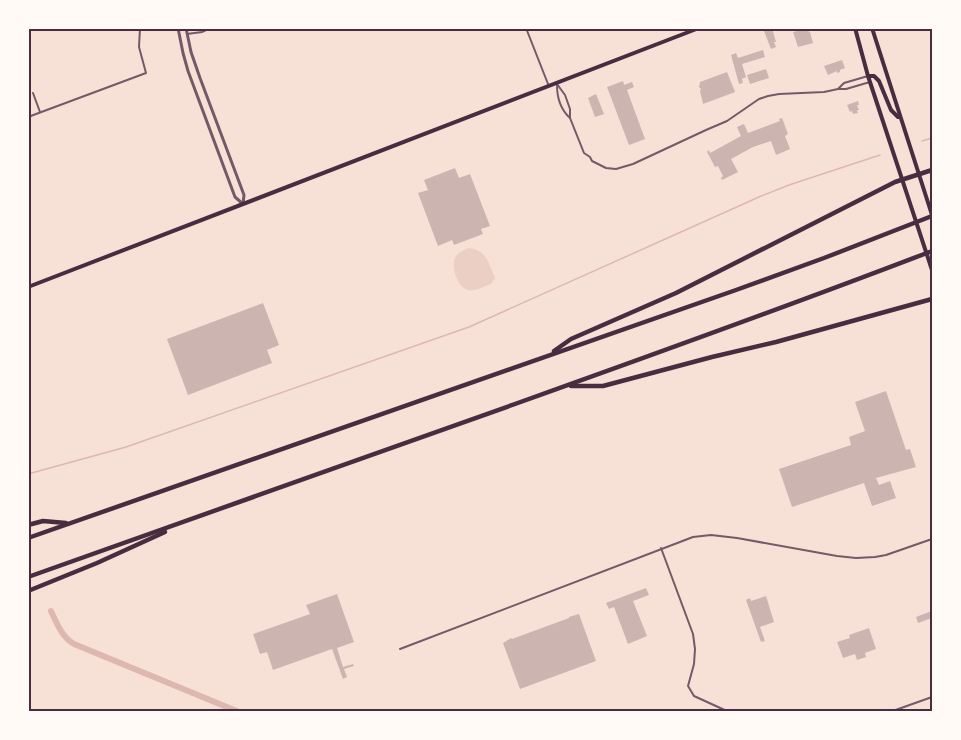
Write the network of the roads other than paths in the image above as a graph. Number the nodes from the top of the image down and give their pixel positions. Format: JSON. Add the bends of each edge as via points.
{"nodes":[{"id":1,"x":140,"y":28,"type":"edge"},
{"id":2,"x":178,"y":28,"type":"edge"},
{"id":3,"x":186,"y":28,"type":"edge"},
{"id":4,"x":210,"y":28,"type":"edge"},
{"id":5,"x":526,"y":28,"type":"edge"},
{"id":6,"x":699,"y":28,"type":"edge"},
{"id":7,"x":855,"y":28,"type":"edge"},
{"id":8,"x":872,"y":28,"type":"edge"},
{"id":9,"x":187,"y":34,"type":"junction"},
{"id":10,"x":194,"y":59,"type":"junction"},
{"id":11,"x":185,"y":62,"type":"junction"},
{"id":12,"x":868,"y":76,"type":"junction"},
{"id":13,"x":870,"y":82,"type":"junction"},
{"id":14,"x":557,"y":84,"type":"junction"},
{"id":15,"x":549,"y":87,"type":"junction"},
{"id":16,"x":838,"y":89,"type":"junction"},
{"id":17,"x":33,"y":93,"type":"dead end"},
{"id":18,"x":40,"y":112,"type":"junction"},
{"id":19,"x":28,"y":117,"type":"edge"},
{"id":20,"x":570,"y":118,"type":"junction"},
{"id":21,"x":901,"y":120,"type":"junction"},
{"id":22,"x":933,"y":170,"type":"edge"},
{"id":23,"x":919,"y":174,"type":"junction"},
{"id":24,"x":902,"y":180,"type":"junction"},
{"id":25,"x":243,"y":204,"type":"junction"},
{"id":26,"x":933,"y":215,"type":"edge"},
{"id":27,"x":933,"y":251,"type":"edge"},
{"id":28,"x":933,"y":270,"type":"edge"},
{"id":29,"x":28,"y":287,"type":"edge"},
{"id":30,"x":933,"y":299,"type":"edge"},
{"id":31,"x":546,"y":356,"type":"junction"},
{"id":32,"x":566,"y":386,"type":"junction"},
{"id":33,"x":189,"y":521,"type":"junction"},
{"id":34,"x":69,"y":523,"type":"junction"},
{"id":35,"x":28,"y":525,"type":"edge"},
{"id":36,"x":28,"y":538,"type":"edge"},
{"id":37,"x":933,"y":539,"type":"edge"},
{"id":38,"x":661,"y":548,"type":"junction"},
{"id":39,"x":28,"y":577,"type":"edge"},
{"id":40,"x":28,"y":591,"type":"edge"},
{"id":41,"x":400,"y":650,"type":"dead end"},
{"id":42,"x":933,"y":697,"type":"edge"},
{"id":43,"x":729,"y":711,"type":"edge"},
{"id":44,"x":890,"y":711,"type":"edge"}],
"edges":[{"from":1,"to":18,"type":"street","via":[[139,47],[146,73]]},
{"from":2,"to":11,"type":"street"},
{"from":3,"to":9,"type":"street"},
{"from":4,"to":9,"type":"street"},
{"from":5,"to":15,"type":"street"},
{"from":6,"to":14,"type":"main road"},
{"from":7,"to":12,"type":"main road"},
{"from":8,"to":21,"type":"main road"},
{"from":9,"to":10,"type":"street"},
{"from":10,"to":11,"type":"street"},
{"from":10,"to":25,"type":"street","via":[[244,195]]},
{"from":11,"to":25,"type":"street","via":[[235,197]]},
{"from":12,"to":13,"type":"main road"},
{"from":12,"to":16,"type":"street","via":[[844,83]]},
{"from":12,"to":21,"type":"main road","via":[[879,81],[891,110]]},
{"from":13,"to":16,"type":"street"},
{"from":13,"to":24,"type":"main road"},
{"from":14,"to":15,"type":"main road"},
{"from":14,"to":20,"type":"street","via":[[565,95]]},
{"from":14,"to":20,"type":"street","via":[[563,112]]},
{"from":15,"to":25,"type":"main road"},
{"from":16,"to":20,"type":"street","via":[[768,96],[718,125],[616,169],[606,168],[584,153]]},
{"from":17,"to":18,"type":"street"},
{"from":18,"to":19,"type":"street"},
{"from":21,"to":23,"type":"main road"},
{"from":22,"to":23,"type":"highway"},
{"from":23,"to":24,"type":"highway"},
{"from":23,"to":26,"type":"main road"},
{"from":24,"to":28,"type":"main road"},
{"from":24,"to":31,"type":"highway","via":[[676,293],[571,339]]},
{"from":25,"to":29,"type":"main road"},
{"from":26,"to":31,"type":"highway","via":[[813,262]]},
{"from":27,"to":32,"type":"highway"},
{"from":30,"to":32,"type":"highway","via":[[603,386]]},
{"from":31,"to":34,"type":"highway"},
{"from":32,"to":33,"type":"highway"},
{"from":33,"to":39,"type":"highway"},
{"from":33,"to":40,"type":"highway"},
{"from":34,"to":35,"type":"highway","via":[[43,521]]},
{"from":34,"to":36,"type":"highway"},
{"from":37,"to":38,"type":"street","via":[[875,557],[845,557],[711,535]]},
{"from":38,"to":41,"type":"street"},
{"from":38,"to":43,"type":"street","via":[[693,633],[694,664],[688,686],[694,696]]},
{"from":42,"to":44,"type":"street"}]}
